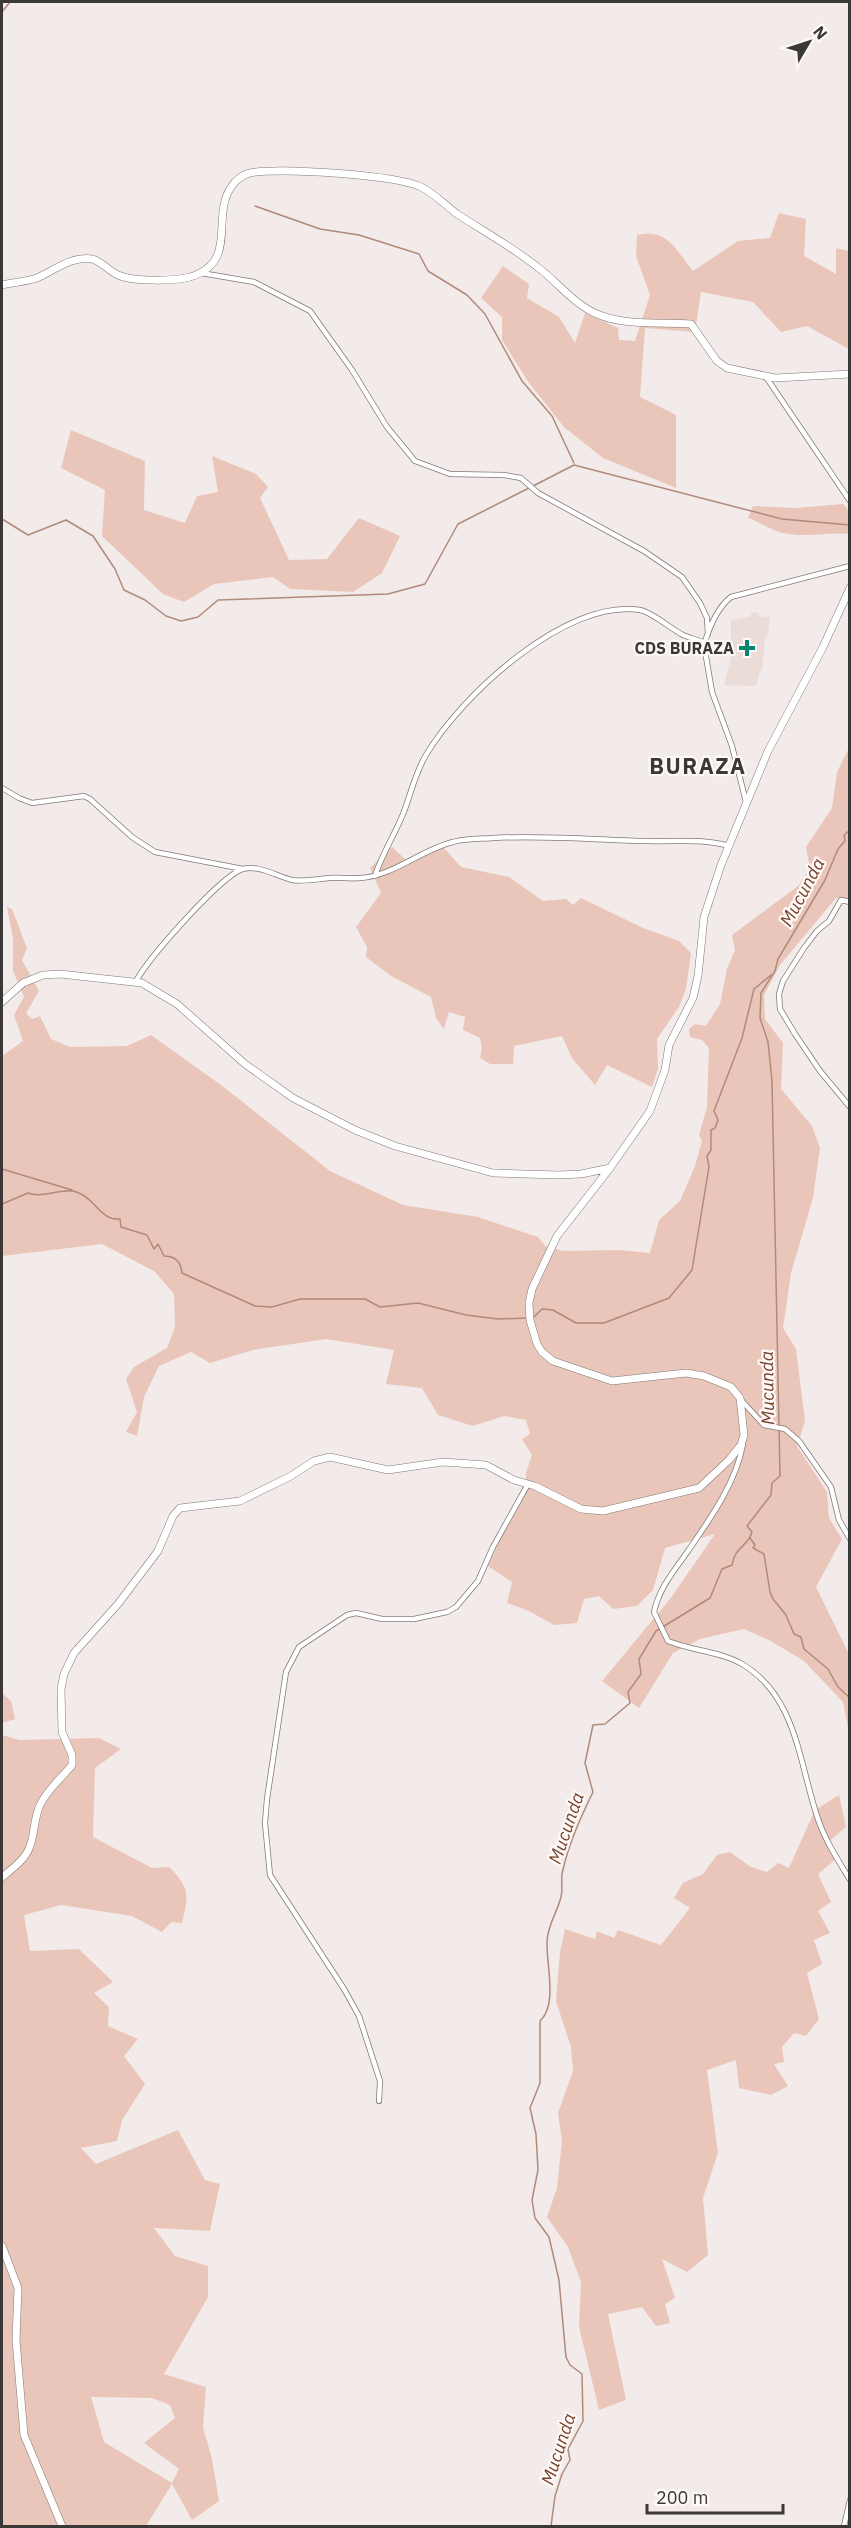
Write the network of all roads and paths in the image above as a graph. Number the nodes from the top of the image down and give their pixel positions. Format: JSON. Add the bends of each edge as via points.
{"nodes":[{"id":1,"x":201,"y":273,"type":"junction"},
{"id":2,"x":2,"y":285,"type":"edge"},
{"id":3,"x":849,"y":374,"type":"edge"},
{"id":4,"x":766,"y":377,"type":"junction"},
{"id":5,"x":849,"y":501,"type":"edge"},
{"id":6,"x":849,"y":566,"type":"edge"},
{"id":7,"x":849,"y":588,"type":"edge"},
{"id":8,"x":708,"y":634,"type":"junction"},
{"id":9,"x":705,"y":643,"type":"junction"},
{"id":10,"x":2,"y":788,"type":"edge"},
{"id":11,"x":746,"y":804,"type":"junction"},
{"id":12,"x":729,"y":846,"type":"junction"},
{"id":13,"x":244,"y":869,"type":"junction"},
{"id":14,"x":375,"y":876,"type":"junction"},
{"id":15,"x":849,"y":902,"type":"edge"},
{"id":16,"x":135,"y":983,"type":"junction"},
{"id":17,"x":2,"y":1002,"type":"edge"},
{"id":18,"x":849,"y":1107,"type":"edge"},
{"id":19,"x":610,"y":1168,"type":"junction"},
{"id":20,"x":740,"y":1398,"type":"junction"},
{"id":21,"x":743,"y":1441,"type":"junction"},
{"id":22,"x":528,"y":1484,"type":"junction"},
{"id":23,"x":849,"y":1539,"type":"edge"},
{"id":24,"x":2,"y":1877,"type":"edge"},
{"id":25,"x":849,"y":1880,"type":"edge"},
{"id":26,"x":379,"y":2101,"type":"dead end"},
{"id":27,"x":2,"y":2246,"type":"edge"},
{"id":28,"x":849,"y":2500,"type":"edge"},
{"id":29,"x":62,"y":2526,"type":"edge"},
{"id":30,"x":844,"y":2526,"type":"edge"}],
"edges":[{"from":1,"to":2,"type":"main road","via":[[176,279],[125,278],[93,259],[85,259],[37,278]]},
{"from":1,"to":4,"type":"main road","via":[[221,250],[224,204],[234,184],[244,175],[304,172],[402,181],[426,190],[494,236],[539,267],[591,311],[616,319],[691,324],[721,365]]},
{"from":1,"to":8,"type":"street","via":[[254,282],[310,310],[387,427],[415,461],[450,474],[521,478],[538,493],[644,551],[682,577],[707,618]]},
{"from":3,"to":4,"type":"main road"},
{"from":4,"to":5,"type":"street"},
{"from":6,"to":8,"type":"street","via":[[731,597],[719,610]]},
{"from":7,"to":11,"type":"main road","via":[[826,640],[781,722]]},
{"from":8,"to":9,"type":"street"},
{"from":9,"to":11,"type":"street","via":[[712,692],[732,746]]},
{"from":9,"to":14,"type":"street","via":[[641,610],[607,612],[567,625],[517,656],[475,692],[426,755]]},
{"from":10,"to":13,"type":"street","via":[[32,803],[84,796],[155,852]]},
{"from":11,"to":12,"type":"main road"},
{"from":12,"to":14,"type":"street","via":[[686,840],[468,839],[443,844]]},
{"from":12,"to":19,"type":"main road","via":[[704,917],[693,998],[669,1045],[657,1095],[646,1118]]},
{"from":13,"to":14,"type":"street","via":[[259,869],[297,880]]},
{"from":13,"to":16,"type":"street","via":[[200,905],[148,962]]},
{"from":15,"to":18,"type":"street","via":[[841,900],[829,921],[817,930],[783,981],[779,994],[780,1009],[795,1034]]},
{"from":16,"to":17,"type":"main road","via":[[43,975],[22,983]]},
{"from":16,"to":19,"type":"main road","via":[[152,987],[177,1004],[245,1064],[293,1098],[395,1146],[493,1173],[559,1175]]},
{"from":19,"to":20,"type":"main road","via":[[555,1240],[532,1289],[530,1318],[539,1350],[555,1362],[612,1381],[695,1374],[723,1383]]},
{"from":20,"to":21,"type":"main road"},
{"from":20,"to":23,"type":"street","via":[[764,1425],[779,1427],[799,1441],[829,1484],[837,1515]]},
{"from":21,"to":22,"type":"main road","via":[[729,1461],[699,1488],[603,1511],[581,1509]]},
{"from":21,"to":25,"type":"street","via":[[732,1479],[712,1516],[666,1581],[654,1612],[668,1641],[733,1659],[776,1692],[804,1766],[819,1821]]},
{"from":22,"to":24,"type":"main road","via":[[486,1465],[435,1463],[388,1470],[324,1457],[240,1501],[180,1508],[158,1551],[74,1653],[61,1689],[62,1732],[72,1765],[52,1785],[41,1804],[29,1849]]},
{"from":22,"to":26,"type":"street","via":[[478,1581],[456,1607],[414,1618],[346,1615],[299,1647],[286,1672],[267,1799],[270,1875],[359,2016],[380,2081]]},
{"from":27,"to":29,"type":"main road","via":[[18,2288],[15,2340],[24,2435]]},
{"from":28,"to":30,"type":"street"}]}
